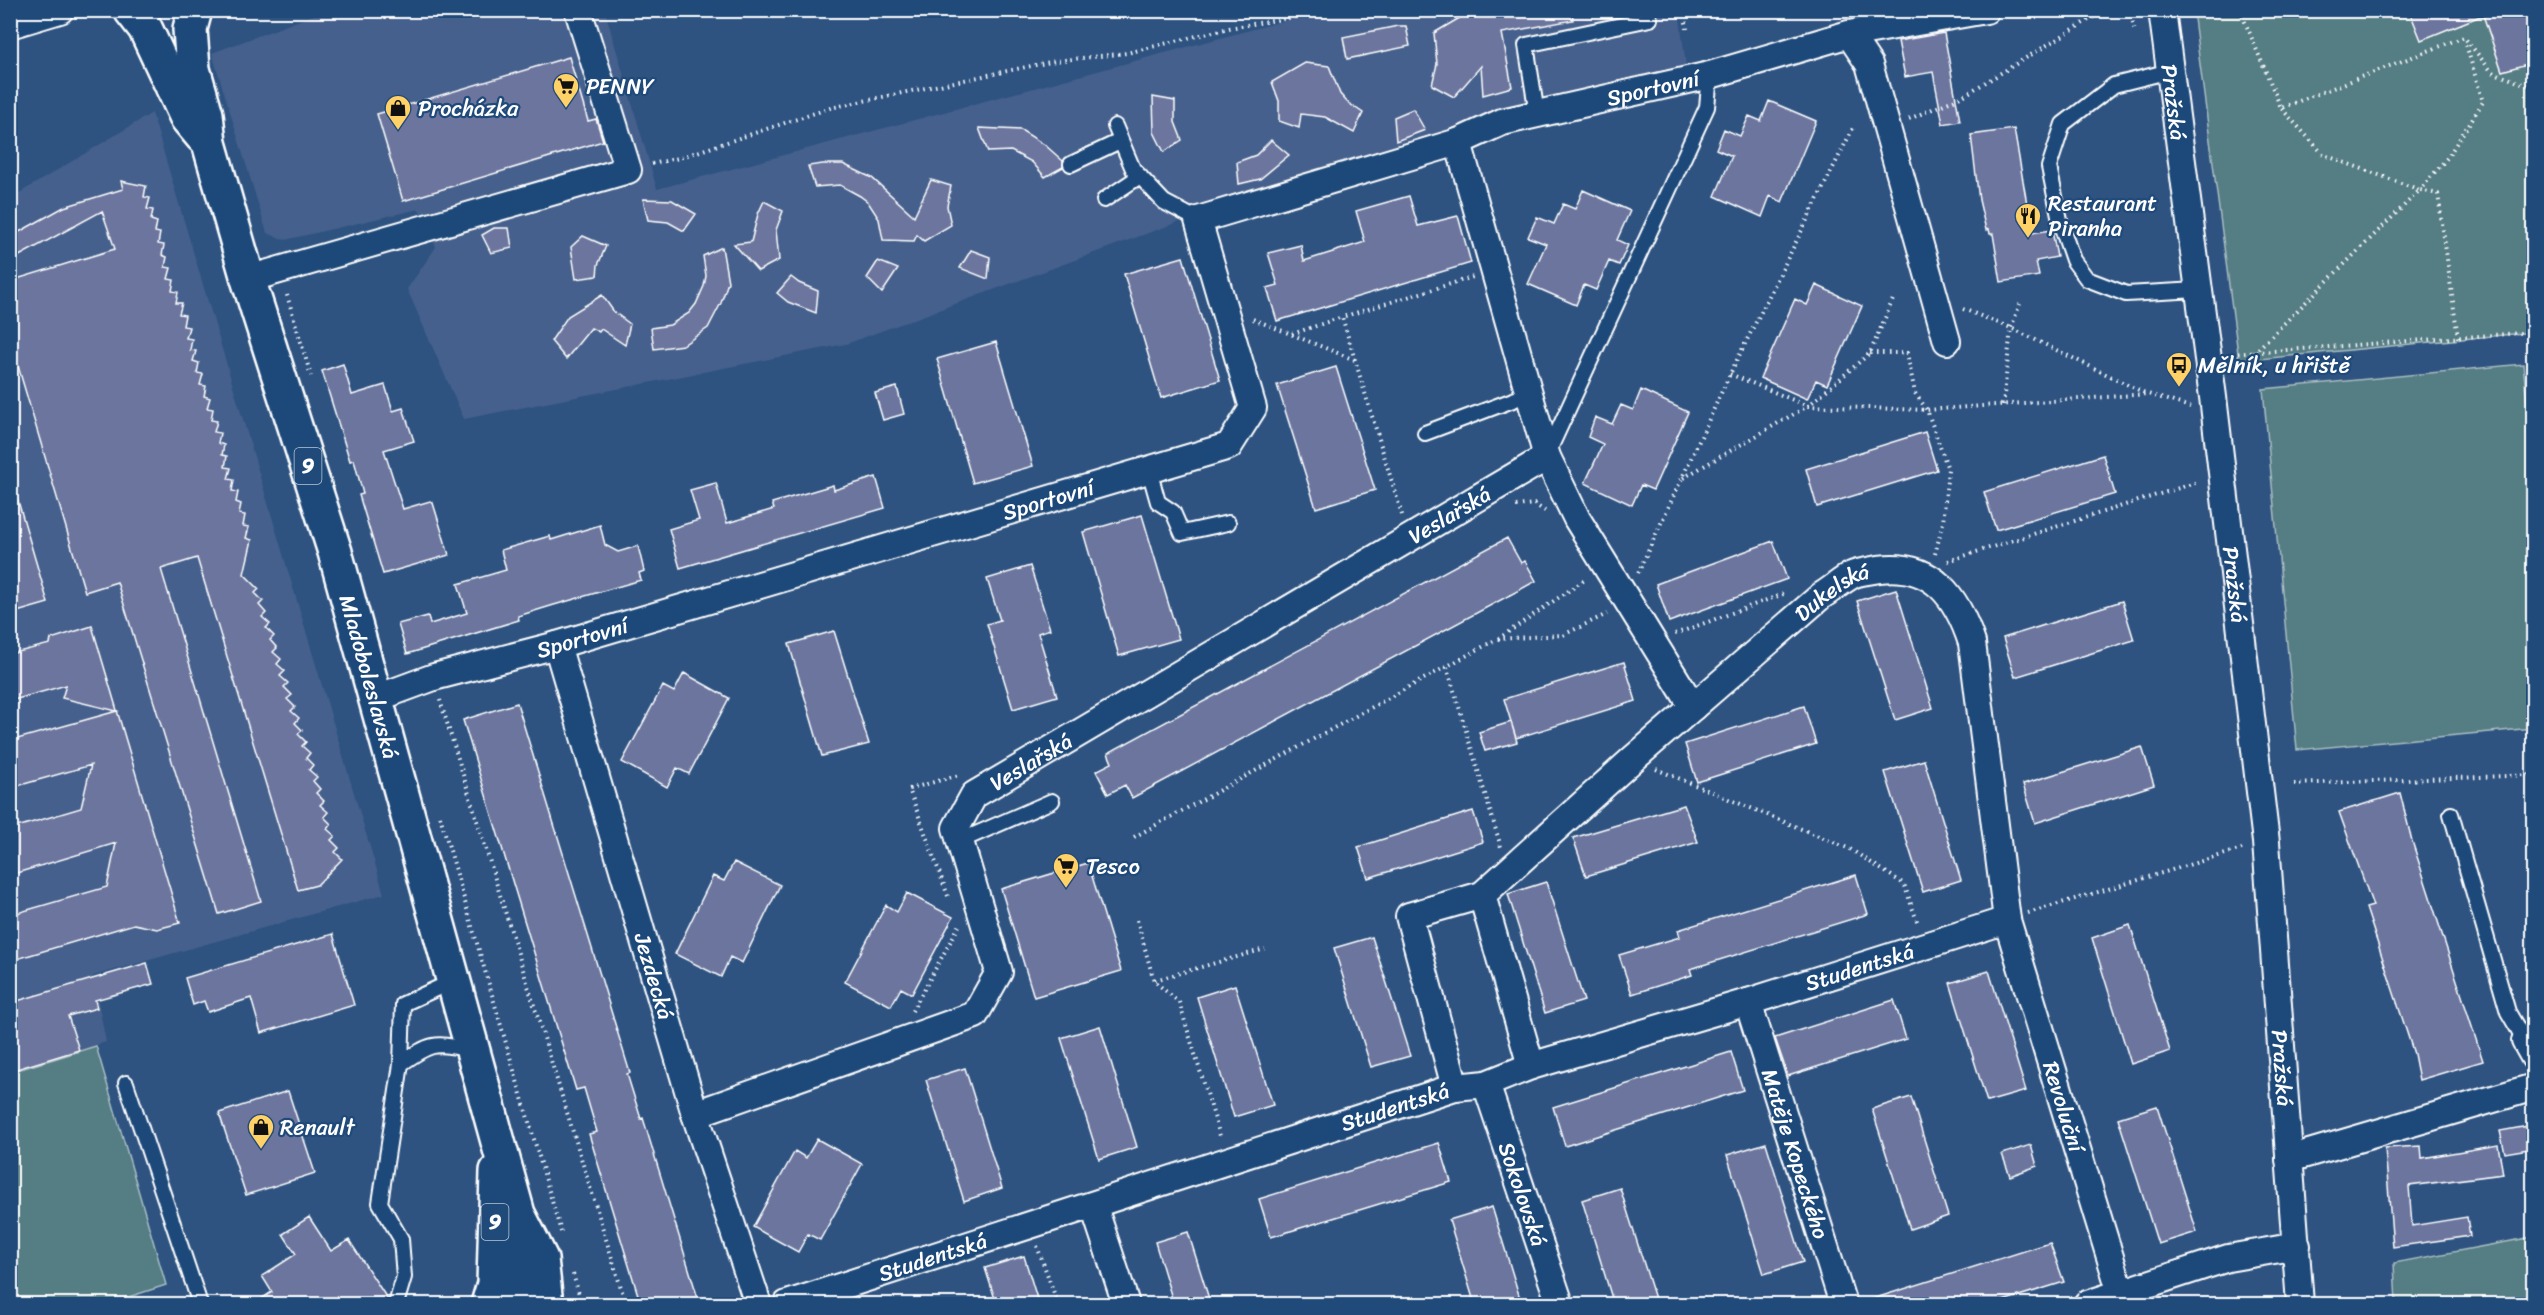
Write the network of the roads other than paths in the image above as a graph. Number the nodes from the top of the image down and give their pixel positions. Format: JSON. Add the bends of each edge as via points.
{"nodes":[{"id":1,"x":25,"y":10,"type":"edge"},
{"id":2,"x":60,"y":10,"type":"edge"},
{"id":3,"x":131,"y":10,"type":"edge"},
{"id":4,"x":146,"y":10,"type":"edge"},
{"id":5,"x":165,"y":10,"type":"edge"},
{"id":6,"x":195,"y":10,"type":"edge"},
{"id":7,"x":578,"y":10,"type":"edge"},
{"id":8,"x":1986,"y":10,"type":"edge"},
{"id":9,"x":2162,"y":10,"type":"edge"},
{"id":10,"x":1650,"y":19,"type":"dead end"},
{"id":11,"x":10,"y":24,"type":"edge"},
{"id":12,"x":1849,"y":34,"type":"junction"},
{"id":13,"x":2170,"y":71,"type":"junction"},
{"id":14,"x":1710,"y":75,"type":"junction"},
{"id":15,"x":1537,"y":114,"type":"junction"},
{"id":16,"x":1114,"y":126,"type":"dead end"},
{"id":17,"x":1120,"y":141,"type":"junction"},
{"id":18,"x":1458,"y":142,"type":"junction"},
{"id":19,"x":208,"y":143,"type":"junction"},
{"id":20,"x":1071,"y":164,"type":"dead end"},
{"id":21,"x":1140,"y":176,"type":"junction"},
{"id":22,"x":1104,"y":200,"type":"dead end"},
{"id":23,"x":1198,"y":220,"type":"junction"},
{"id":24,"x":249,"y":279,"type":"junction"},
{"id":25,"x":2198,"y":290,"type":"junction"},
{"id":26,"x":1947,"y":341,"type":"dead end"},
{"id":27,"x":1529,"y":394,"type":"junction"},
{"id":28,"x":1425,"y":433,"type":"dead end"},
{"id":29,"x":1547,"y":457,"type":"junction"},
{"id":30,"x":1149,"y":470,"type":"junction"},
{"id":31,"x":1228,"y":523,"type":"dead end"},
{"id":32,"x":558,"y":645,"type":"junction"},
{"id":33,"x":377,"y":698,"type":"junction"},
{"id":34,"x":1693,"y":707,"type":"junction"},
{"id":35,"x":1052,"y":801,"type":"dead end"},
{"id":36,"x":2451,"y":814,"type":"dead end"},
{"id":37,"x":960,"y":841,"type":"junction"},
{"id":38,"x":1482,"y":895,"type":"junction"},
{"id":39,"x":2007,"y":920,"type":"junction"},
{"id":40,"x":453,"y":981,"type":"junction"},
{"id":41,"x":1748,"y":1002,"type":"junction"},
{"id":42,"x":2529,"y":1049,"type":"edge"},
{"id":43,"x":474,"y":1050,"type":"junction"},
{"id":44,"x":401,"y":1064,"type":"junction"},
{"id":45,"x":1531,"y":1066,"type":"junction"},
{"id":46,"x":126,"y":1083,"type":"dead end"},
{"id":47,"x":1486,"y":1084,"type":"junction"},
{"id":48,"x":1455,"y":1087,"type":"junction"},
{"id":49,"x":2534,"y":1087,"type":"edge"},
{"id":50,"x":695,"y":1114,"type":"junction"},
{"id":51,"x":499,"y":1139,"type":"junction"},
{"id":52,"x":2289,"y":1159,"type":"junction"},
{"id":53,"x":1094,"y":1207,"type":"junction"},
{"id":54,"x":518,"y":1214,"type":"junction"},
{"id":55,"x":2297,"y":1246,"type":"junction"},
{"id":56,"x":2121,"y":1293,"type":"junction"},
{"id":57,"x":200,"y":1305,"type":"edge"},
{"id":58,"x":396,"y":1305,"type":"edge"},
{"id":59,"x":488,"y":1305,"type":"edge"},
{"id":60,"x":517,"y":1305,"type":"edge"},
{"id":61,"x":546,"y":1305,"type":"edge"},
{"id":62,"x":758,"y":1305,"type":"edge"},
{"id":63,"x":787,"y":1305,"type":"edge"},
{"id":64,"x":1126,"y":1305,"type":"edge"},
{"id":65,"x":1560,"y":1305,"type":"edge"},
{"id":66,"x":1843,"y":1305,"type":"edge"},
{"id":67,"x":2087,"y":1305,"type":"edge"},
{"id":68,"x":2300,"y":1305,"type":"edge"}],
"edges":[{"from":1,"to":11,"type":"street"},
{"from":2,"to":11,"type":"street"},
{"from":3,"to":19,"type":"main road","name":"Mladoboleslavská","number":"9","via":[[145,28],[187,118]]},
{"from":4,"to":5,"type":"main road"},
{"from":6,"to":19,"type":"main road","name":"Mladoboleslavská","number":"9","via":[[190,29],[193,69],[206,114]]},
{"from":7,"to":24,"type":"street","via":[[628,170]]},
{"from":8,"to":12,"type":"street","name":"Sportovní"},
{"from":9,"to":13,"type":"street","name":"Pražská"},
{"from":10,"to":15,"type":"lane","via":[[1526,45]]},
{"from":12,"to":14,"type":"street","name":"Sportovní"},
{"from":12,"to":26,"type":"street","via":[[1869,64]]},
{"from":13,"to":25,"type":"street","name":"Pražská"},
{"from":13,"to":25,"type":"lane","via":[[2114,86],[2063,124],[2049,167],[2073,261],[2087,279],[2126,294]]},
{"from":14,"to":15,"type":"street","name":"Sportovní"},
{"from":14,"to":29,"type":"lane","via":[[1707,107]]},
{"from":15,"to":18,"type":"street","name":"Sportovní","via":[[1502,122]]},
{"from":16,"to":17,"type":"lane"},
{"from":17,"to":20,"type":"lane"},
{"from":17,"to":21,"type":"lane"},
{"from":18,"to":23,"type":"street","name":"Sportovní"},
{"from":18,"to":27,"type":"street"},
{"from":19,"to":24,"type":"main road","name":"Mladoboleslavská","number":"9"},
{"from":21,"to":22,"type":"lane"},
{"from":21,"to":23,"type":"lane","via":[[1164,202]]},
{"from":23,"to":30,"type":"street","name":"Sportovní","via":[[1253,408],[1229,446]]},
{"from":24,"to":33,"type":"main road","name":"Mladoboleslavská","number":"9"},
{"from":25,"to":52,"type":"street","name":"Pražská","via":[[2266,842]]},
{"from":27,"to":28,"type":"lane"},
{"from":27,"to":29,"type":"street"},
{"from":29,"to":34,"type":"street","via":[[1612,606],[1652,642]]},
{"from":29,"to":37,"type":"street","name":"Veslařská","via":[[974,795],[956,828]]},
{"from":30,"to":31,"type":"lane","via":[[1158,502],[1173,512],[1182,533]]},
{"from":30,"to":32,"type":"street","name":"Sportovní"},
{"from":32,"to":33,"type":"street","name":"Sportovní","via":[[434,678]]},
{"from":32,"to":50,"type":"street","name":"Jezdecká"},
{"from":33,"to":40,"type":"main road","name":"Mladoboleslavská","number":"9"},
{"from":34,"to":38,"type":"street","name":"Dukelská"},
{"from":34,"to":39,"type":"street","name":"Dukelská","via":[[1821,596],[1853,575],[1892,568],[1930,569],[1957,606],[1972,643]]},
{"from":35,"to":37,"type":"lane"},
{"from":36,"to":42,"type":"lane","via":[[2508,1012]]},
{"from":37,"to":50,"type":"street","name":"Veslařská","via":[[999,972],[975,1015]]},
{"from":38,"to":45,"type":"street"},
{"from":38,"to":48,"type":"street","via":[[1409,916]]},
{"from":39,"to":41,"type":"street","name":"Studentská"},
{"from":39,"to":56,"type":"street","name":"Revoluční"},
{"from":40,"to":43,"type":"main road","name":"Mladoboleslavská","number":"9"},
{"from":40,"to":44,"type":"lane","via":[[403,1004]]},
{"from":41,"to":45,"type":"street","name":"Studentská"},
{"from":41,"to":66,"type":"street","name":"Matěje Kopeckého"},
{"from":43,"to":44,"type":"lane","via":[[425,1047]]},
{"from":43,"to":51,"type":"main road","name":"Mladoboleslavská","number":"9"},
{"from":44,"to":58,"type":"lane","via":[[380,1203],[401,1239],[404,1277]]},
{"from":45,"to":47,"type":"street","name":"Studentská"},
{"from":46,"to":57,"type":"lane"},
{"from":47,"to":48,"type":"street","name":"Studentská"},
{"from":47,"to":65,"type":"street","name":"Sokolovská"},
{"from":48,"to":53,"type":"street","name":"Studentská"},
{"from":49,"to":52,"type":"street"},
{"from":50,"to":62,"type":"street","name":"Jezdecká"},
{"from":51,"to":54,"type":"main road","name":"Mladoboleslavská","number":"9"},
{"from":51,"to":59,"type":"main road","number":"9","via":[[494,1284]]},
{"from":52,"to":55,"type":"street","name":"Pražská"},
{"from":53,"to":63,"type":"street","name":"Studentská","via":[[1030,1224]]},
{"from":53,"to":64,"type":"street"},
{"from":54,"to":60,"type":"main road","name":"Mladoboleslavská"},
{"from":54,"to":61,"type":"main road","name":"Mladoboleslavská","via":[[541,1259]]},
{"from":55,"to":56,"type":"street","via":[[2228,1258]]},
{"from":55,"to":68,"type":"street","name":"Pražská"},
{"from":56,"to":67,"type":"street"}]}
